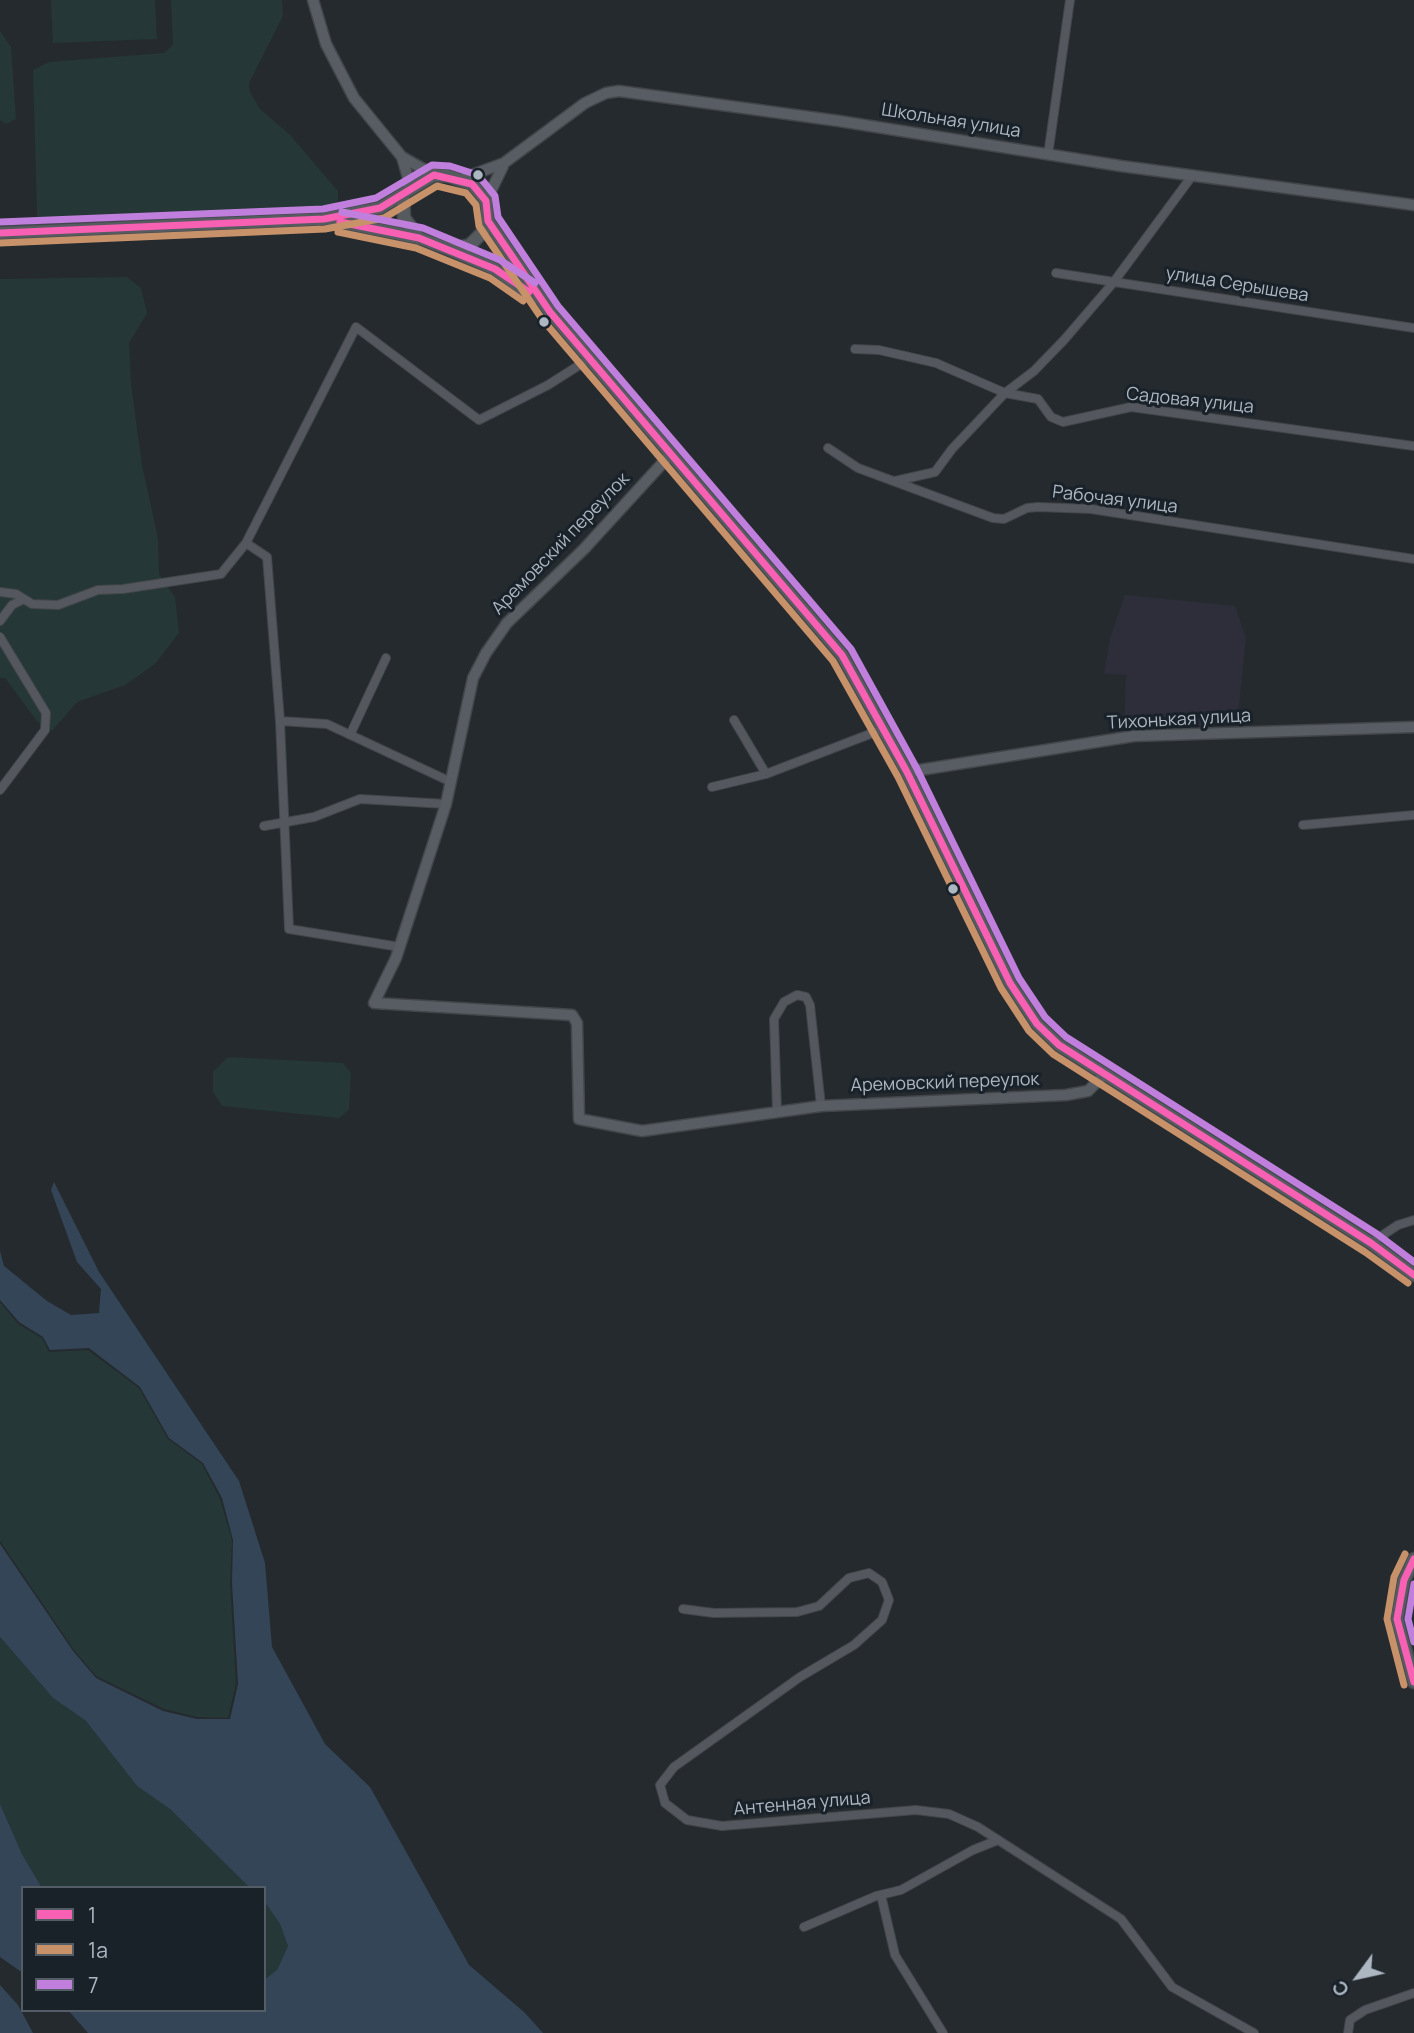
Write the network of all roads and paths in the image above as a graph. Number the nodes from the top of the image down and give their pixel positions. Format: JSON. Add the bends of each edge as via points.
{"nodes":[{"id":1,"x":313,"y":0,"type":"edge"},
{"id":2,"x":1070,"y":0,"type":"edge"},
{"id":3,"x":1048,"y":155,"type":"junction"},
{"id":4,"x":402,"y":157,"type":"junction"},
{"id":5,"x":504,"y":163,"type":"junction"},
{"id":6,"x":434,"y":175,"type":"junction"},
{"id":7,"x":1192,"y":176,"type":"junction"},
{"id":8,"x":461,"y":179,"type":"junction"},
{"id":9,"x":405,"y":193,"type":"junction"},
{"id":10,"x":486,"y":201,"type":"junction"},
{"id":11,"x":1414,"y":205,"type":"edge"},
{"id":12,"x":324,"y":219,"type":"junction"},
{"id":13,"x":488,"y":221,"type":"junction"},
{"id":14,"x":4,"y":233,"type":"edge"},
{"id":15,"x":419,"y":238,"type":"junction"},
{"id":16,"x":451,"y":250,"type":"junction"},
{"id":17,"x":1056,"y":273,"type":"dead end"},
{"id":18,"x":1113,"y":283,"type":"junction"},
{"id":19,"x":550,"y":312,"type":"junction"},
{"id":20,"x":1414,"y":328,"type":"edge"},
{"id":21,"x":855,"y":349,"type":"dead end"},
{"id":22,"x":589,"y":359,"type":"junction"},
{"id":23,"x":1004,"y":393,"type":"junction"},
{"id":24,"x":1414,"y":446,"type":"edge"},
{"id":25,"x":828,"y":448,"type":"dead end"},
{"id":26,"x":670,"y":455,"type":"junction"},
{"id":27,"x":892,"y":482,"type":"junction"},
{"id":28,"x":246,"y":543,"type":"junction"},
{"id":29,"x":1414,"y":559,"type":"edge"},
{"id":30,"x":0,"y":592,"type":"edge"},
{"id":31,"x":24,"y":599,"type":"junction"},
{"id":32,"x":0,"y":621,"type":"edge"},
{"id":33,"x":0,"y":637,"type":"edge"},
{"id":34,"x":386,"y":658,"type":"dead end"},
{"id":35,"x":734,"y":720,"type":"dead end"},
{"id":36,"x":281,"y":721,"type":"junction"},
{"id":37,"x":1414,"y":721,"type":"edge"},
{"id":38,"x":1414,"y":727,"type":"edge"},
{"id":39,"x":883,"y":729,"type":"junction"},
{"id":40,"x":350,"y":735,"type":"junction"},
{"id":41,"x":906,"y":772,"type":"junction"},
{"id":42,"x":766,"y":774,"type":"junction"},
{"id":43,"x":451,"y":782,"type":"junction"},
{"id":44,"x":712,"y":787,"type":"dead end"},
{"id":45,"x":0,"y":790,"type":"edge"},
{"id":46,"x":446,"y":804,"type":"junction"},
{"id":47,"x":1414,"y":815,"type":"edge"},
{"id":48,"x":286,"y":822,"type":"junction"},
{"id":49,"x":1303,"y":825,"type":"dead end"},
{"id":50,"x":264,"y":826,"type":"dead end"},
{"id":51,"x":400,"y":947,"type":"junction"},
{"id":52,"x":1105,"y":1074,"type":"junction"},
{"id":53,"x":821,"y":1106,"type":"junction"},
{"id":54,"x":777,"y":1111,"type":"junction"},
{"id":55,"x":1414,"y":1220,"type":"edge"},
{"id":56,"x":1371,"y":1243,"type":"junction"},
{"id":57,"x":1414,"y":1275,"type":"edge"},
{"id":58,"x":1414,"y":1559,"type":"edge"},
{"id":59,"x":683,"y":1609,"type":"dead end"},
{"id":60,"x":1414,"y":1682,"type":"edge"},
{"id":61,"x":999,"y":1840,"type":"junction"},
{"id":62,"x":881,"y":1895,"type":"junction"},
{"id":63,"x":804,"y":1927,"type":"dead end"},
{"id":64,"x":1414,"y":1993,"type":"edge"},
{"id":65,"x":943,"y":2033,"type":"edge"},
{"id":66,"x":1254,"y":2033,"type":"edge"},
{"id":67,"x":1348,"y":2033,"type":"edge"}],
"edges":[{"from":1,"to":4,"type":"street","via":[[326,44],[354,98]]},
{"from":2,"to":3,"type":"street"},
{"from":3,"to":5,"type":"street","name":"Школьная улица","via":[[619,91],[585,103]]},
{"from":3,"to":7,"type":"street","name":"Школьная улица"},
{"from":4,"to":6,"type":"street"},
{"from":4,"to":9,"type":"street","via":[[410,181]]},
{"from":5,"to":8,"type":"street"},
{"from":5,"to":10,"type":"street"},
{"from":6,"to":8,"type":"main road"},
{"from":6,"to":9,"type":"main road"},
{"from":7,"to":11,"type":"street","name":"Школьная улица"},
{"from":7,"to":18,"type":"street"},
{"from":8,"to":10,"type":"main road","via":[[472,184]]},
{"from":9,"to":12,"type":"main road","via":[[380,208]]},
{"from":9,"to":15,"type":"main road","via":[[404,218]]},
{"from":10,"to":13,"type":"main road"},
{"from":12,"to":14,"type":"main road"},
{"from":12,"to":15,"type":"main road"},
{"from":13,"to":16,"type":"main road","via":[[470,244]]},
{"from":13,"to":19,"type":"main road"},
{"from":15,"to":16,"type":"main road"},
{"from":16,"to":19,"type":"main road","via":[[495,270]]},
{"from":17,"to":18,"type":"street","name":"улица Серышева"},
{"from":18,"to":20,"type":"street","name":"улица Серышева"},
{"from":18,"to":23,"type":"street","via":[[1034,370]]},
{"from":19,"to":22,"type":"main road"},
{"from":21,"to":23,"type":"street","name":"Садовая улица","via":[[936,363]]},
{"from":22,"to":26,"type":"main road"},
{"from":22,"to":28,"type":"street","via":[[480,420],[356,327]]},
{"from":23,"to":24,"type":"street","name":"Садовая улица","via":[[1038,399],[1051,417],[1063,422],[1131,407]]},
{"from":23,"to":27,"type":"street","via":[[935,472]]},
{"from":25,"to":27,"type":"street","name":"Рабочая улица","via":[[858,468]]},
{"from":26,"to":39,"type":"main road","via":[[842,655]]},
{"from":26,"to":43,"type":"street","name":"Аремовский переулок","via":[[584,549],[507,623],[486,653],[473,678]]},
{"from":27,"to":29,"type":"street","name":"Рабочая улица","via":[[993,518],[1004,519],[1027,508],[1091,509]]},
{"from":28,"to":31,"type":"street","via":[[220,574],[98,590],[58,605],[32,604]]},
{"from":28,"to":36,"type":"street","via":[[267,556]]},
{"from":30,"to":31,"type":"street"},
{"from":31,"to":32,"type":"street","via":[[12,605]]},
{"from":33,"to":45,"type":"street","via":[[46,713],[45,730]]},
{"from":34,"to":40,"type":"street"},
{"from":35,"to":42,"type":"street"},
{"from":36,"to":40,"type":"street","via":[[327,724]]},
{"from":36,"to":48,"type":"street"},
{"from":37,"to":38,"type":"street"},
{"from":38,"to":41,"type":"street","name":"Тихонькая улица","via":[[1134,736]]},
{"from":39,"to":41,"type":"main road"},
{"from":39,"to":42,"type":"street"},
{"from":40,"to":43,"type":"street"},
{"from":41,"to":52,"type":"main road","via":[[1023,1007],[1059,1045]]},
{"from":42,"to":44,"type":"street"},
{"from":43,"to":46,"type":"street","name":"Аремовский переулок"},
{"from":46,"to":48,"type":"street","via":[[360,799],[314,817]]},
{"from":46,"to":51,"type":"street","name":"Аремовский переулок"},
{"from":47,"to":49,"type":"street"},
{"from":48,"to":50,"type":"street"},
{"from":48,"to":51,"type":"street","via":[[289,929]]},
{"from":51,"to":54,"type":"street","name":"Аремовский переулок","via":[[374,1003],[572,1015],[578,1023],[576,1111],[582,1121],[642,1131]]},
{"from":52,"to":53,"type":"street","name":"Аремовский переулок","via":[[1088,1091],[1066,1095]]},
{"from":52,"to":56,"type":"main road"},
{"from":53,"to":54,"type":"street","name":"Аремовский переулок"},
{"from":53,"to":54,"type":"street","via":[[810,1005],[806,997],[797,995],[784,1002],[774,1019]]},
{"from":55,"to":56,"type":"street"},
{"from":56,"to":57,"type":"main road"},
{"from":58,"to":60,"type":"main road","via":[[1398,1600],[1397,1619]]},
{"from":59,"to":61,"type":"street","name":"Антенная улица","via":[[797,1612],[819,1606],[849,1578],[869,1573],[882,1583],[889,1600],[882,1620],[853,1645],[674,1767],[660,1785],[665,1804],[687,1820],[722,1826],[916,1810],[949,1814]]},
{"from":61,"to":62,"type":"street","via":[[901,1890]]},
{"from":61,"to":66,"type":"street","name":"Антенная улица","via":[[1121,1919],[1172,1987]]},
{"from":62,"to":63,"type":"street"},
{"from":62,"to":65,"type":"street","via":[[895,1955]]},
{"from":64,"to":67,"type":"street","via":[[1365,2010],[1350,2020]]}]}
